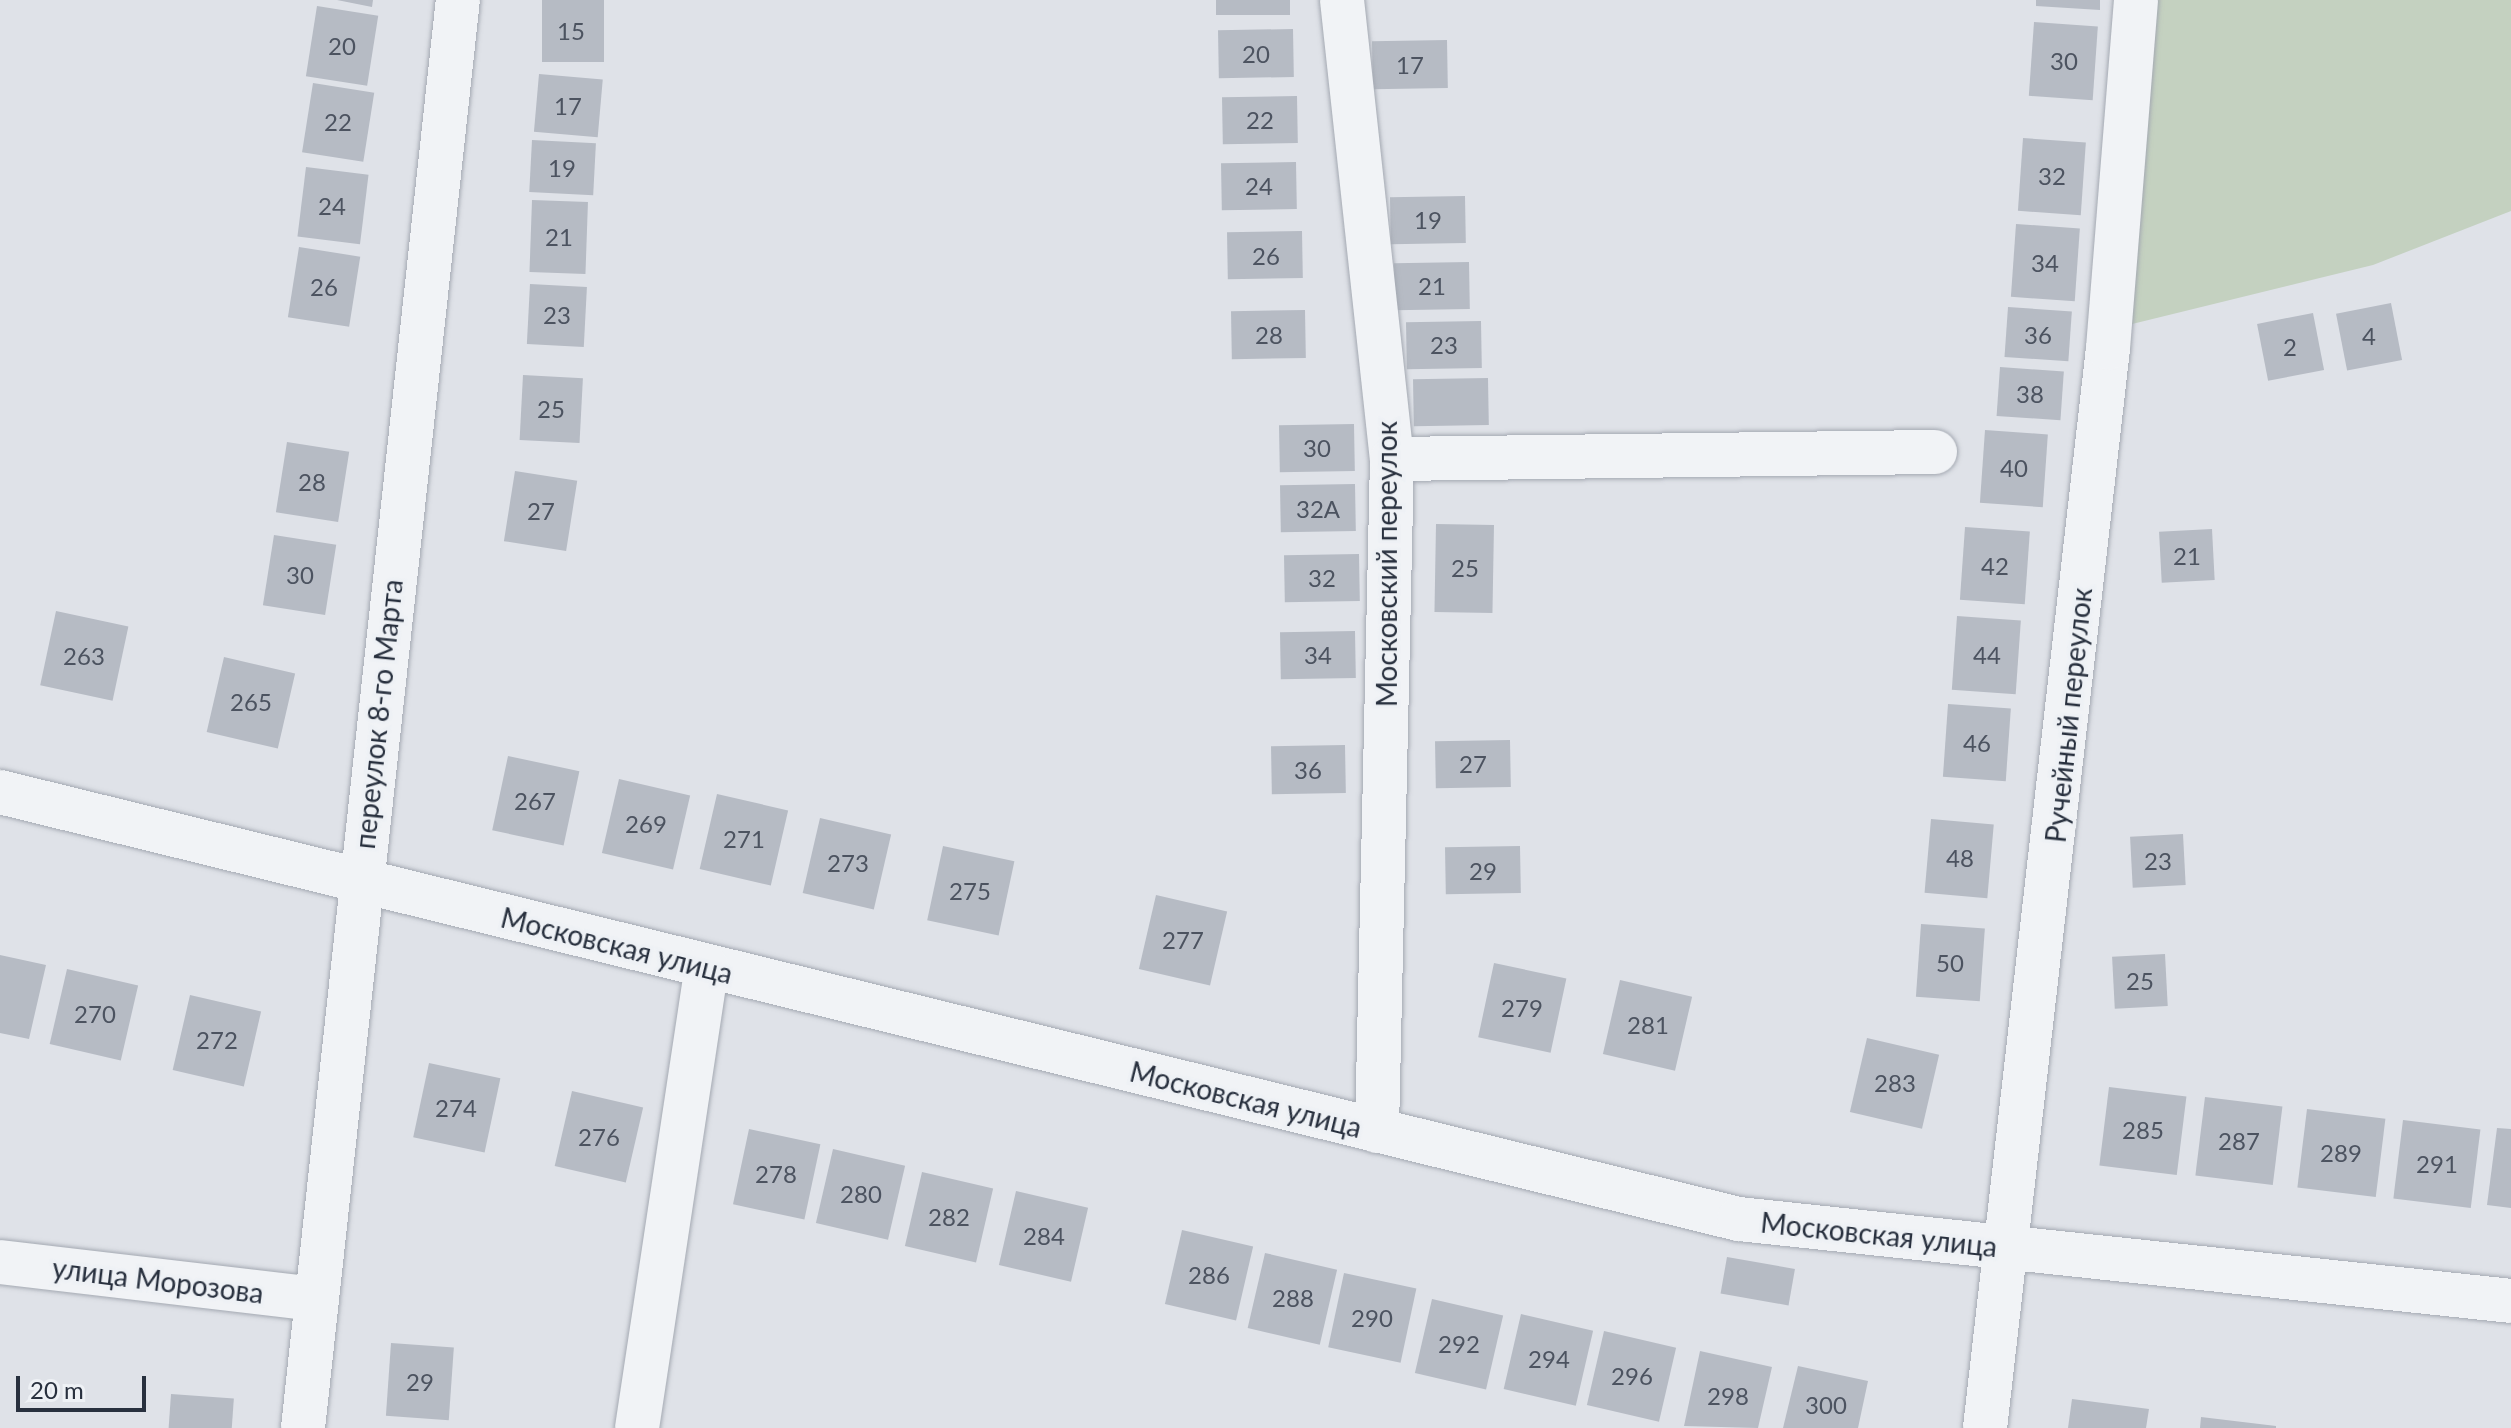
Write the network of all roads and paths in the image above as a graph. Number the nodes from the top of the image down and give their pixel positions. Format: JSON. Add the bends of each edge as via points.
{"nodes":[{"id":1,"x":458,"y":0,"type":"edge"},
{"id":2,"x":1342,"y":0,"type":"edge"},
{"id":3,"x":2136,"y":0,"type":"edge"},
{"id":4,"x":1935,"y":452,"type":"dead end"},
{"id":5,"x":1392,"y":459,"type":"junction"},
{"id":6,"x":0,"y":792,"type":"edge"},
{"id":7,"x":359,"y":882,"type":"junction"},
{"id":8,"x":707,"y":967,"type":"junction"},
{"id":9,"x":1377,"y":1131,"type":"junction"},
{"id":10,"x":2009,"y":1249,"type":"junction"},
{"id":11,"x":0,"y":1262,"type":"edge"},
{"id":12,"x":316,"y":1299,"type":"junction"},
{"id":13,"x":2511,"y":1301,"type":"edge"},
{"id":14,"x":303,"y":1428,"type":"edge"},
{"id":15,"x":637,"y":1428,"type":"edge"},
{"id":16,"x":1985,"y":1428,"type":"edge"}],
"edges":[{"from":1,"to":7,"type":"street","name":"переулок 8-го Марта"},
{"from":2,"to":5,"type":"street","name":"Московский переулок"},
{"from":3,"to":10,"type":"street","name":"Ручейный переулок","via":[[2108,348]]},
{"from":4,"to":5,"type":"street"},
{"from":5,"to":9,"type":"street","name":"Московский переулок"},
{"from":6,"to":7,"type":"street","name":"Московская улица"},
{"from":7,"to":8,"type":"street","name":"Московская улица"},
{"from":7,"to":12,"type":"street","name":"переулок 8-го Марта"},
{"from":8,"to":9,"type":"street","name":"Московская улица"},
{"from":8,"to":15,"type":"street"},
{"from":9,"to":10,"type":"street","name":"Московская улица","via":[[1739,1219]]},
{"from":10,"to":13,"type":"street","name":"Московская улица"},
{"from":10,"to":16,"type":"street","name":"Ручейный переулок"},
{"from":11,"to":12,"type":"street","name":"улица Морозова"},
{"from":12,"to":14,"type":"street","name":"переулок 8-го Марта"}]}
